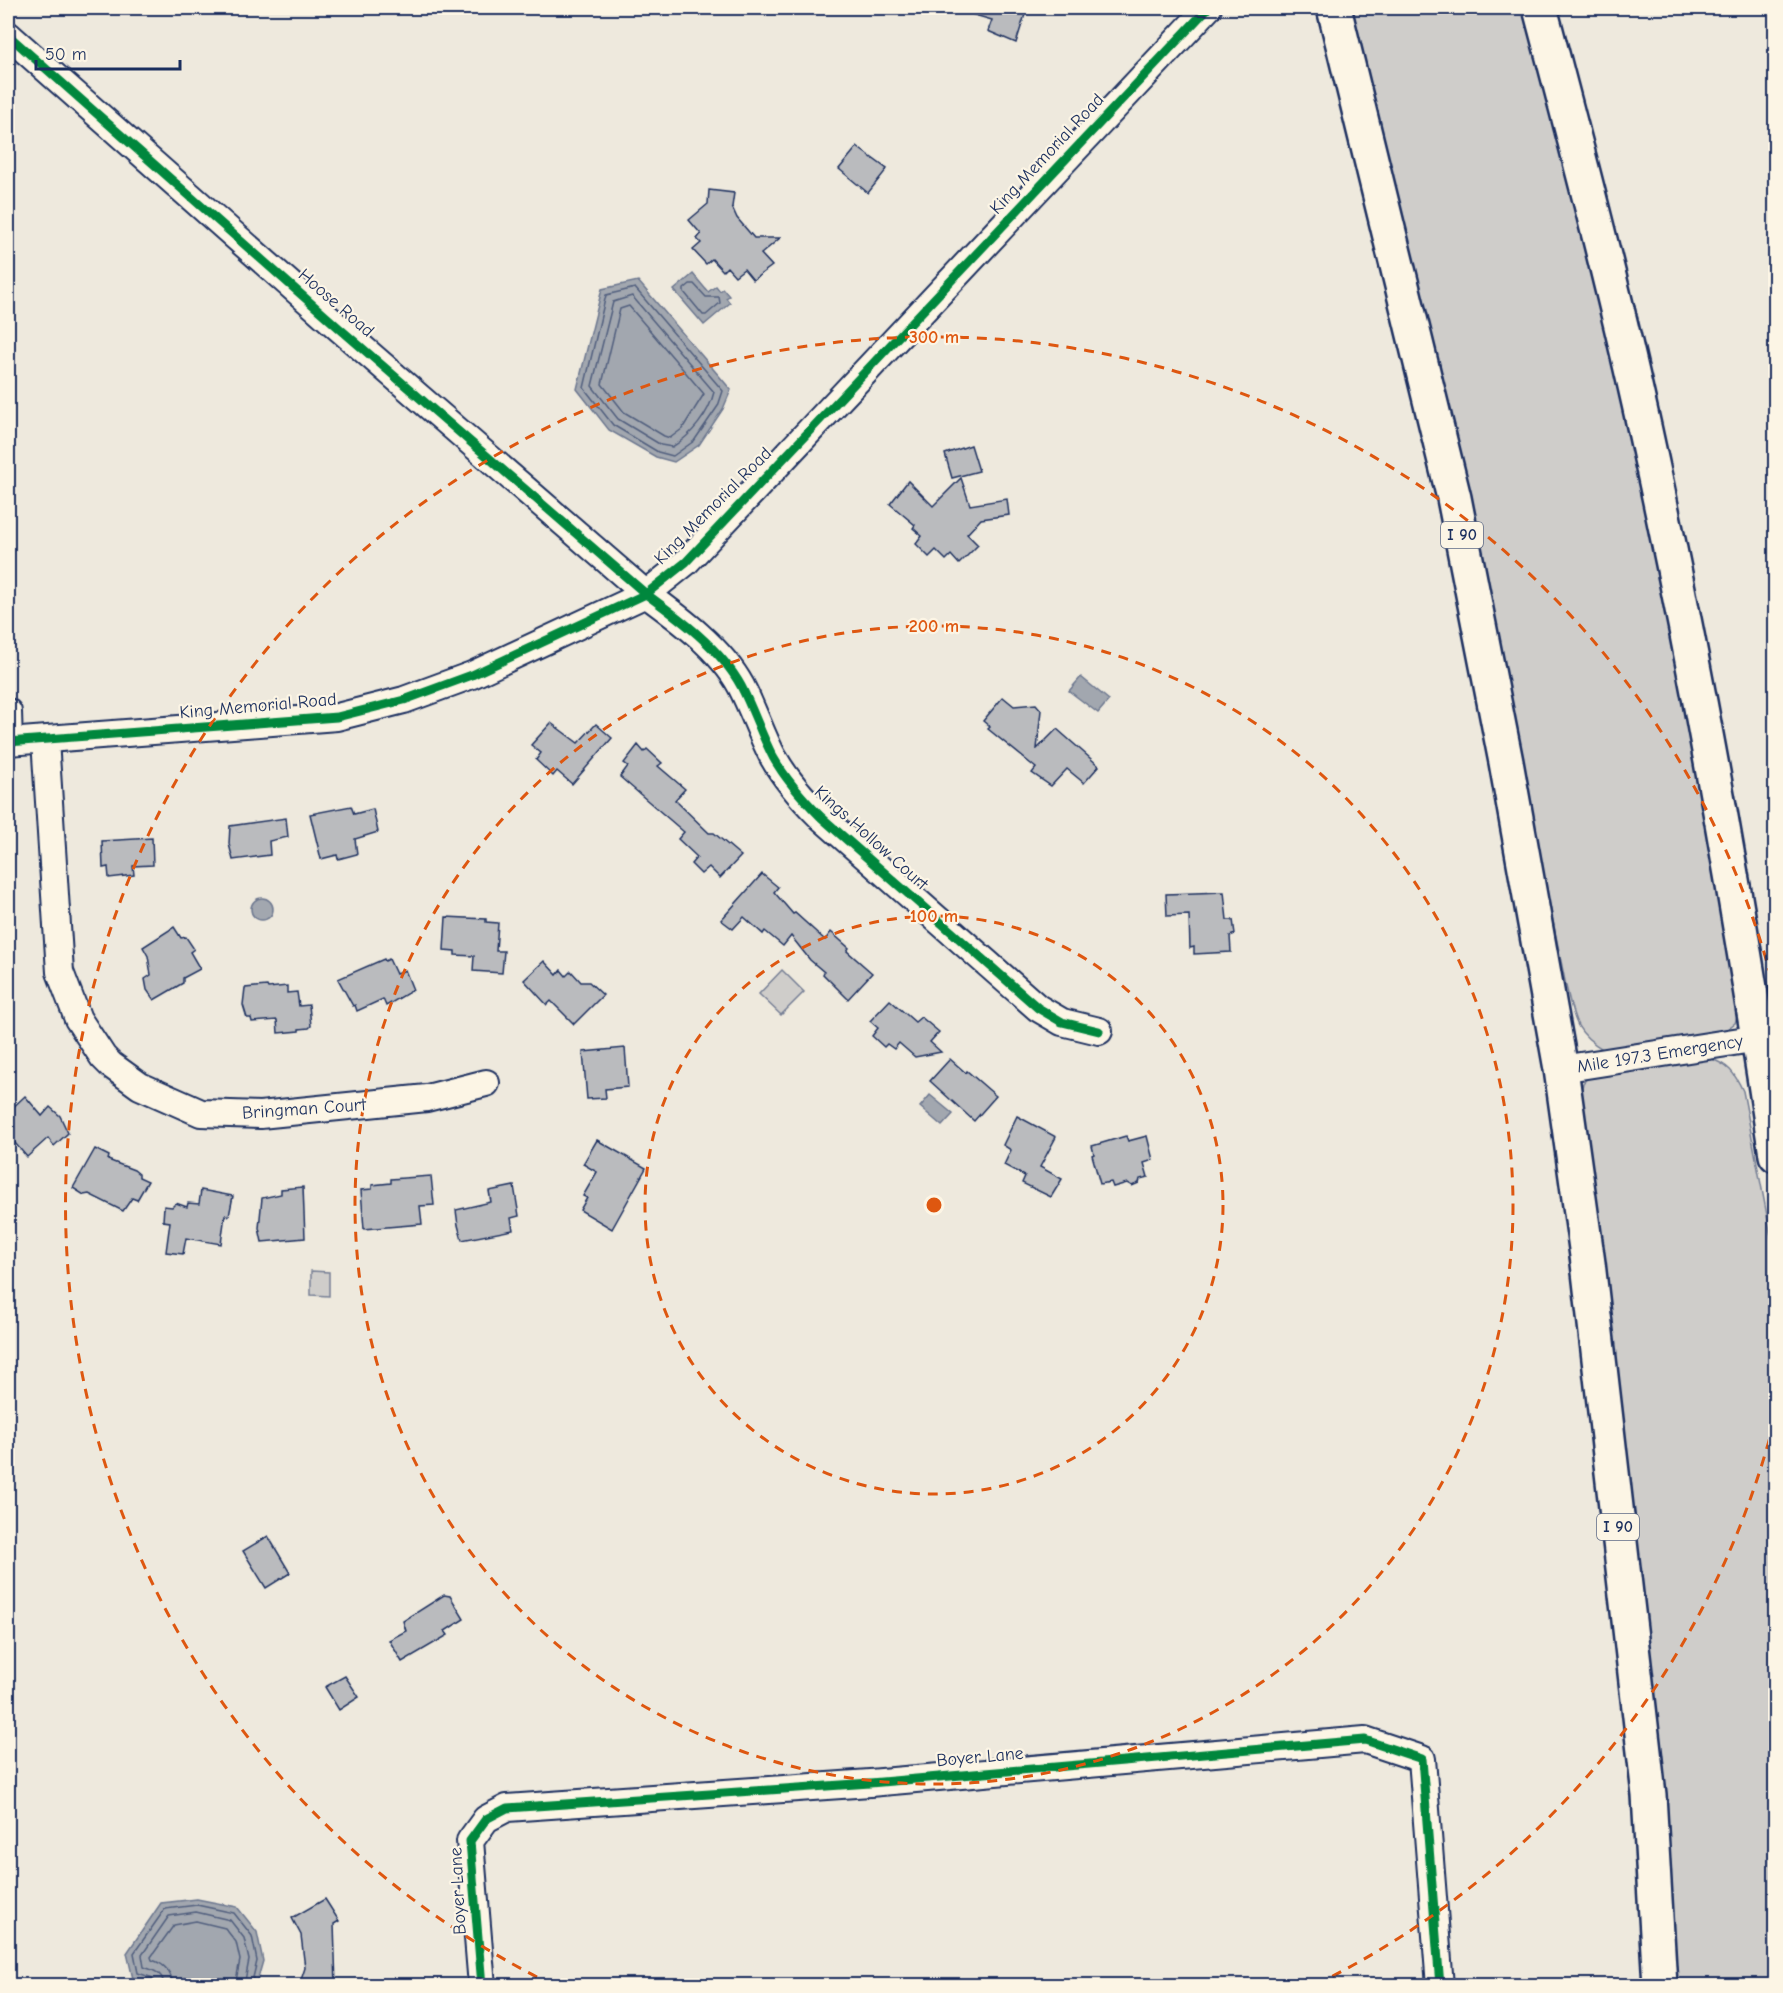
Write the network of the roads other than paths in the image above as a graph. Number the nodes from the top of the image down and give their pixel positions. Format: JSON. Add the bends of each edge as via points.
{"nodes":[{"id":1,"x":1208,"y":8,"type":"edge"},
{"id":2,"x":1334,"y":8,"type":"edge"},
{"id":3,"x":1540,"y":8,"type":"edge"},
{"id":4,"x":8,"y":35,"type":"edge"},
{"id":5,"x":646,"y":594,"type":"junction"},
{"id":6,"x":8,"y":712,"type":"edge"},
{"id":7,"x":45,"y":740,"type":"junction"},
{"id":8,"x":8,"y":742,"type":"edge"},
{"id":9,"x":1099,"y":1031,"type":"dead end"},
{"id":10,"x":1759,"y":1038,"type":"junction"},
{"id":11,"x":1561,"y":1069,"type":"junction"},
{"id":12,"x":486,"y":1083,"type":"dead end"},
{"id":13,"x":1776,"y":1155,"type":"edge"},
{"id":14,"x":482,"y":1986,"type":"edge"},
{"id":15,"x":1440,"y":1986,"type":"edge"},
{"id":16,"x":1660,"y":1986,"type":"edge"}],
"edges":[{"from":1,"to":5,"type":"street","name":"King Memorial Road","via":[[686,562]]},
{"from":2,"to":11,"type":"highway","number":"I 90","via":[[1454,498]]},
{"from":3,"to":10,"type":"highway","via":[[1595,217],[1650,453],[1697,686]]},
{"from":4,"to":5,"type":"street","name":"Hoose Road"},
{"from":5,"to":7,"type":"street","name":"King Memorial Road","via":[[472,675],[404,700],[337,717]]},
{"from":5,"to":9,"type":"street","name":"Kings Hollow Court","via":[[679,618],[720,657],[740,684],[775,759],[798,794],[821,817],[1038,1008],[1062,1022]]},
{"from":6,"to":8,"type":"street"},
{"from":7,"to":8,"type":"street","name":"King Memorial Road"},
{"from":7,"to":12,"type":"street","name":"Bringman Court","via":[[60,972],[78,1019],[111,1065],[140,1086],[201,1113],[260,1115],[427,1098]]},
{"from":10,"to":11,"type":"street","name":"Mile 197.3 Emergency"},
{"from":10,"to":13,"type":"highway"},
{"from":11,"to":16,"type":"highway","number":"I 90","via":[[1588,1263],[1649,1795]]},
{"from":14,"to":15,"type":"street","name":"Boyer Lane","via":[[470,1841],[486,1819],[507,1808],[870,1783],[1365,1740],[1422,1759]]}]}
